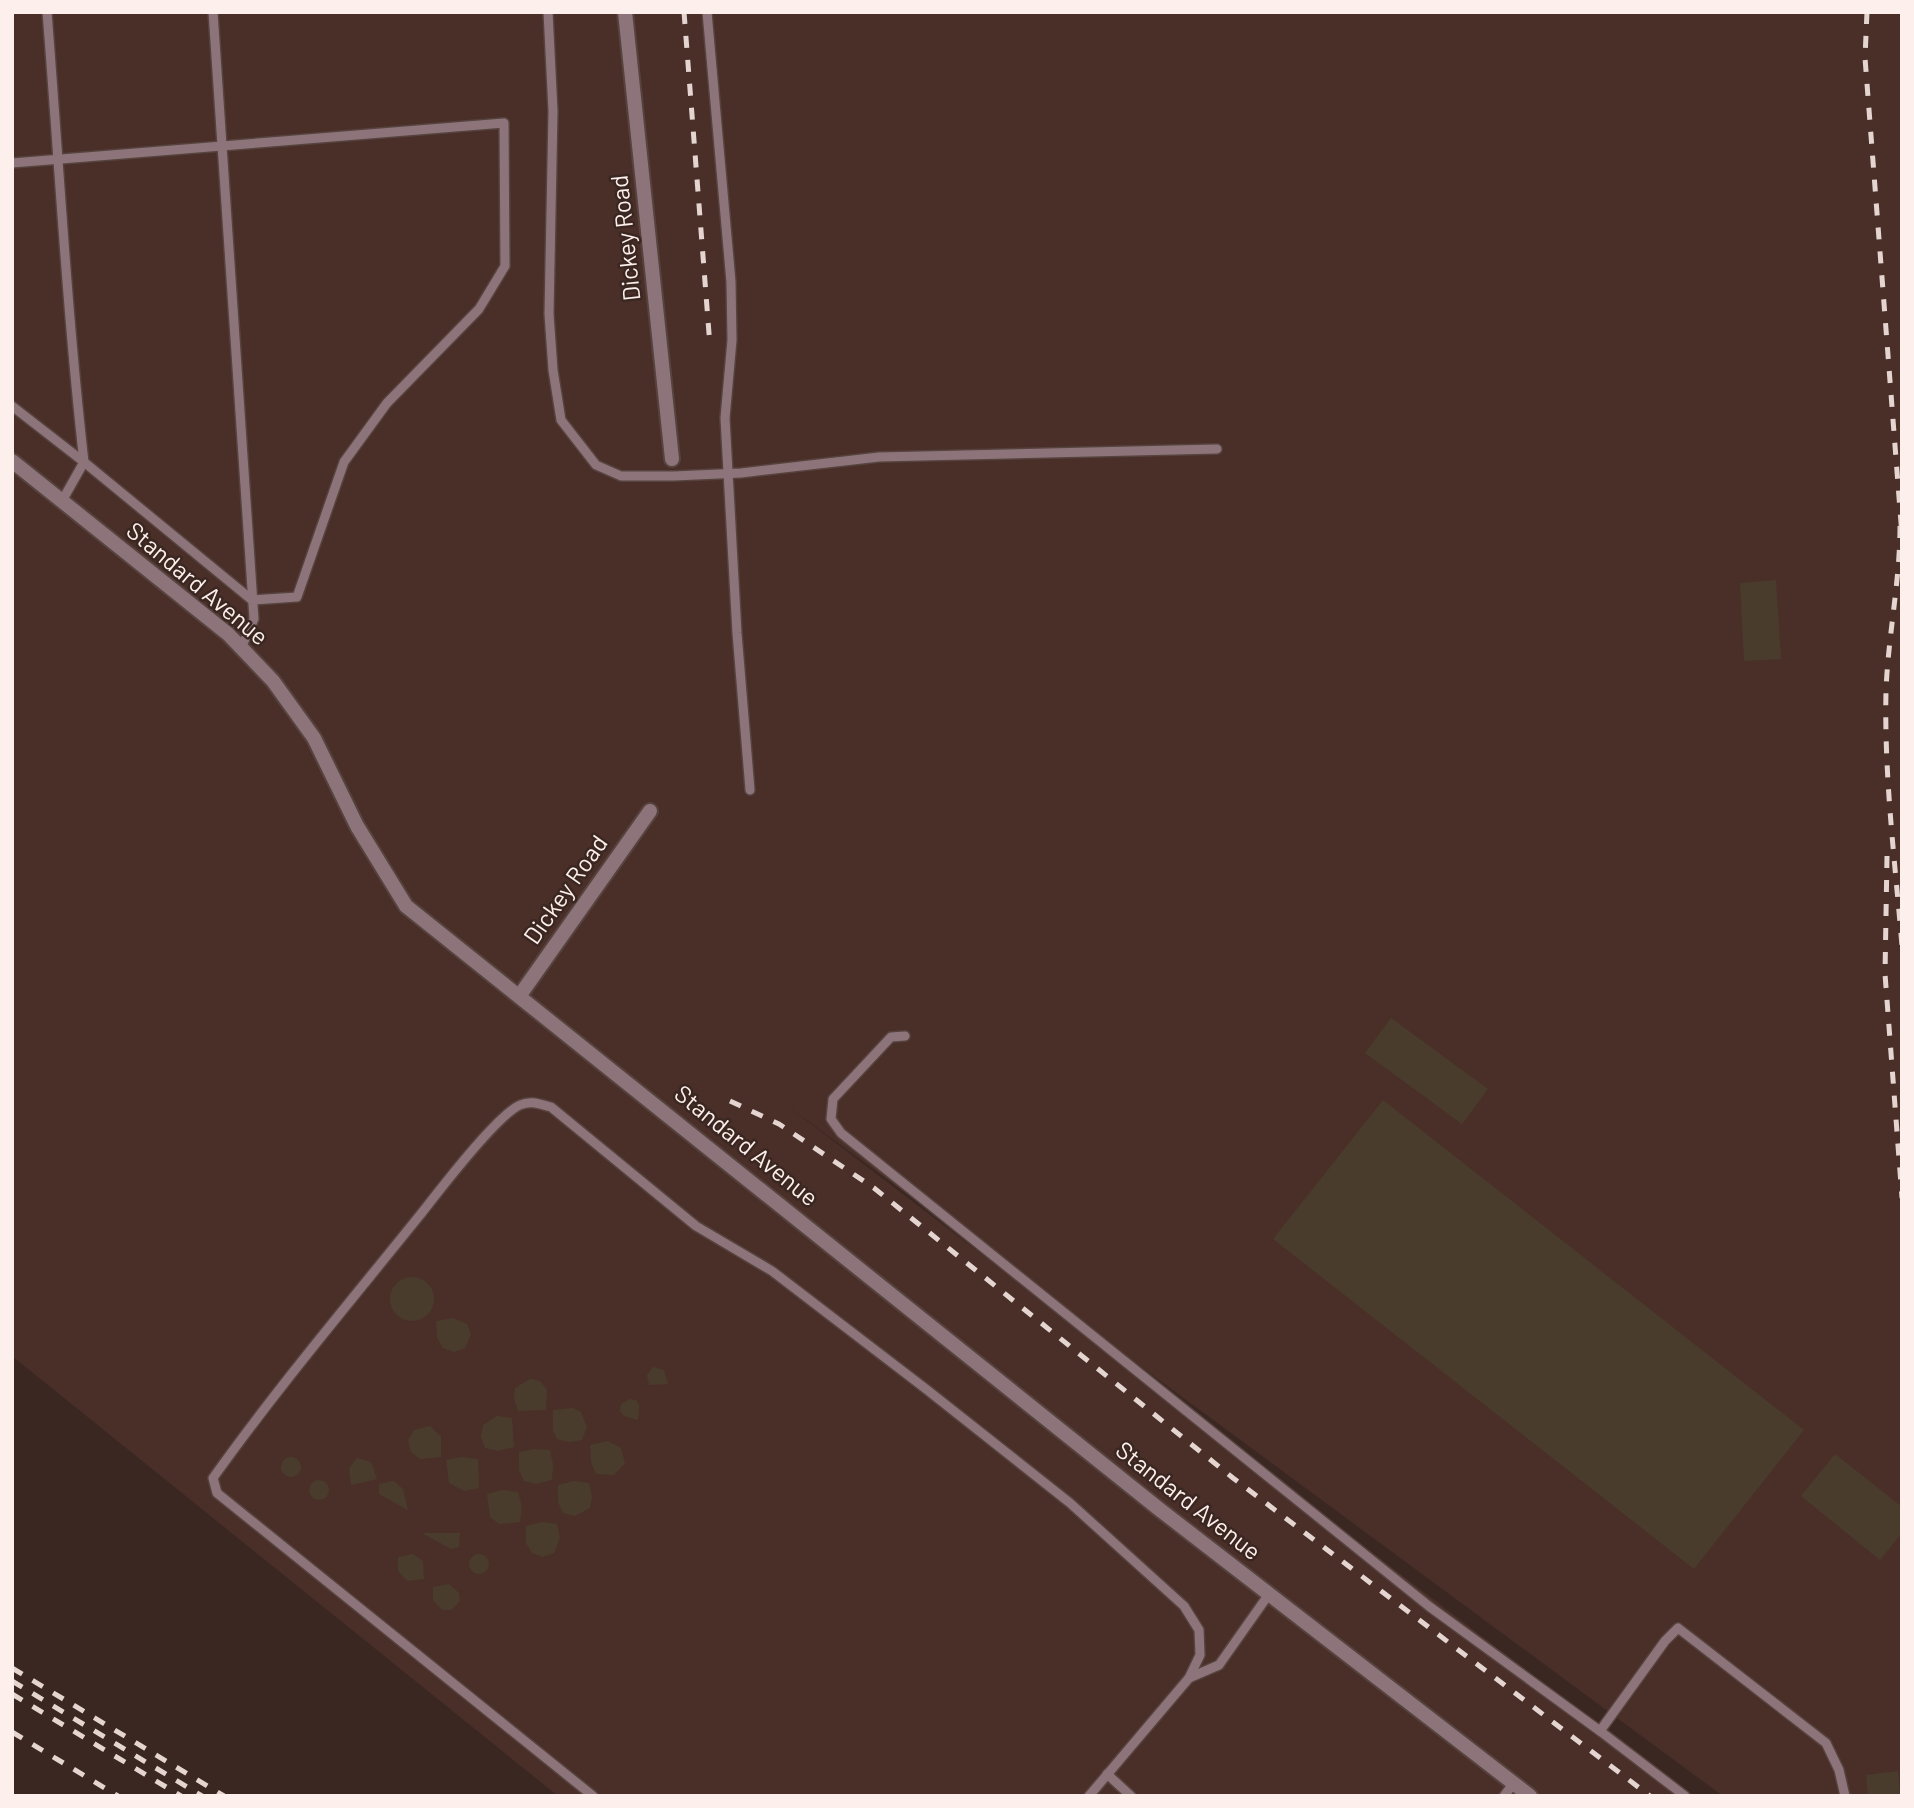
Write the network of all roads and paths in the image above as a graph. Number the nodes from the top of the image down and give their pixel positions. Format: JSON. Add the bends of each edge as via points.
{"nodes":[{"id":1,"x":47,"y":12,"type":"edge"},
{"id":2,"x":214,"y":12,"type":"edge"},
{"id":3,"x":548,"y":12,"type":"edge"},
{"id":4,"x":625,"y":12,"type":"edge"},
{"id":5,"x":707,"y":12,"type":"edge"},
{"id":6,"x":222,"y":146,"type":"junction"},
{"id":7,"x":58,"y":159,"type":"junction"},
{"id":8,"x":12,"y":163,"type":"edge"},
{"id":9,"x":12,"y":405,"type":"edge"},
{"id":10,"x":1217,"y":449,"type":"dead end"},
{"id":11,"x":672,"y":460,"type":"dead end"},
{"id":12,"x":12,"y":461,"type":"edge"},
{"id":13,"x":84,"y":463,"type":"junction"},
{"id":14,"x":728,"y":473,"type":"junction"},
{"id":15,"x":62,"y":501,"type":"junction"},
{"id":16,"x":252,"y":600,"type":"junction"},
{"id":17,"x":241,"y":648,"type":"junction"},
{"id":18,"x":750,"y":790,"type":"dead end"},
{"id":19,"x":650,"y":811,"type":"dead end"},
{"id":20,"x":520,"y":995,"type":"junction"},
{"id":21,"x":905,"y":1036,"type":"dead end"},
{"id":22,"x":1269,"y":1594,"type":"junction"},
{"id":23,"x":1189,"y":1678,"type":"junction"},
{"id":24,"x":1600,"y":1731,"type":"junction"},
{"id":25,"x":1107,"y":1774,"type":"junction"},
{"id":26,"x":1509,"y":1790,"type":"edge"},
{"id":27,"x":593,"y":1796,"type":"edge"},
{"id":28,"x":1089,"y":1796,"type":"edge"},
{"id":29,"x":1131,"y":1796,"type":"edge"},
{"id":30,"x":1530,"y":1796,"type":"edge"},
{"id":31,"x":1685,"y":1796,"type":"edge"},
{"id":32,"x":1845,"y":1796,"type":"edge"}],
"edges":[{"from":1,"to":7,"type":"lane"},
{"from":2,"to":6,"type":"lane"},
{"from":3,"to":14,"type":"lane","via":[[553,111],[549,314],[561,419],[596,465],[621,476]]},
{"from":4,"to":11,"type":"street","name":"Dickey Road"},
{"from":5,"to":14,"type":"lane","via":[[731,282],[732,340],[725,418]]},
{"from":6,"to":7,"type":"lane"},
{"from":6,"to":16,"type":"lane"},
{"from":6,"to":16,"type":"lane","via":[[504,123],[505,266],[496,286],[480,309],[387,403],[344,462],[297,597]]},
{"from":7,"to":8,"type":"lane"},
{"from":7,"to":13,"type":"lane"},
{"from":9,"to":13,"type":"lane"},
{"from":10,"to":14,"type":"lane","via":[[879,457]]},
{"from":12,"to":15,"type":"street","name":"Standard Avenue"},
{"from":13,"to":15,"type":"lane"},
{"from":13,"to":16,"type":"lane"},
{"from":14,"to":18,"type":"lane"},
{"from":15,"to":17,"type":"street","name":"Standard Avenue"},
{"from":16,"to":17,"type":"lane","via":[[254,619]]},
{"from":17,"to":20,"type":"street","name":"Standard Avenue","via":[[273,681],[314,738],[357,826],[406,906]]},
{"from":19,"to":20,"type":"street","name":"Dickey Road"},
{"from":20,"to":22,"type":"street","name":"Standard Avenue"},
{"from":21,"to":24,"type":"lane","via":[[891,1037],[833,1099],[831,1119],[841,1133],[1430,1607]]},
{"from":22,"to":23,"type":"lane","via":[[1219,1665]]},
{"from":22,"to":26,"type":"street","name":"Standard Avenue"},
{"from":23,"to":25,"type":"lane"},
{"from":23,"to":27,"type":"lane","via":[[1200,1655],[1199,1630],[1184,1606],[1070,1503],[772,1270],[696,1226],[551,1107],[533,1101],[505,1116],[449,1178],[214,1478],[216,1493]]},
{"from":24,"to":31,"type":"lane"},
{"from":24,"to":32,"type":"lane","via":[[1678,1628],[1826,1743]]},
{"from":25,"to":28,"type":"lane"},
{"from":25,"to":29,"type":"lane"},
{"from":26,"to":30,"type":"street","name":"Standard Avenue"}]}
